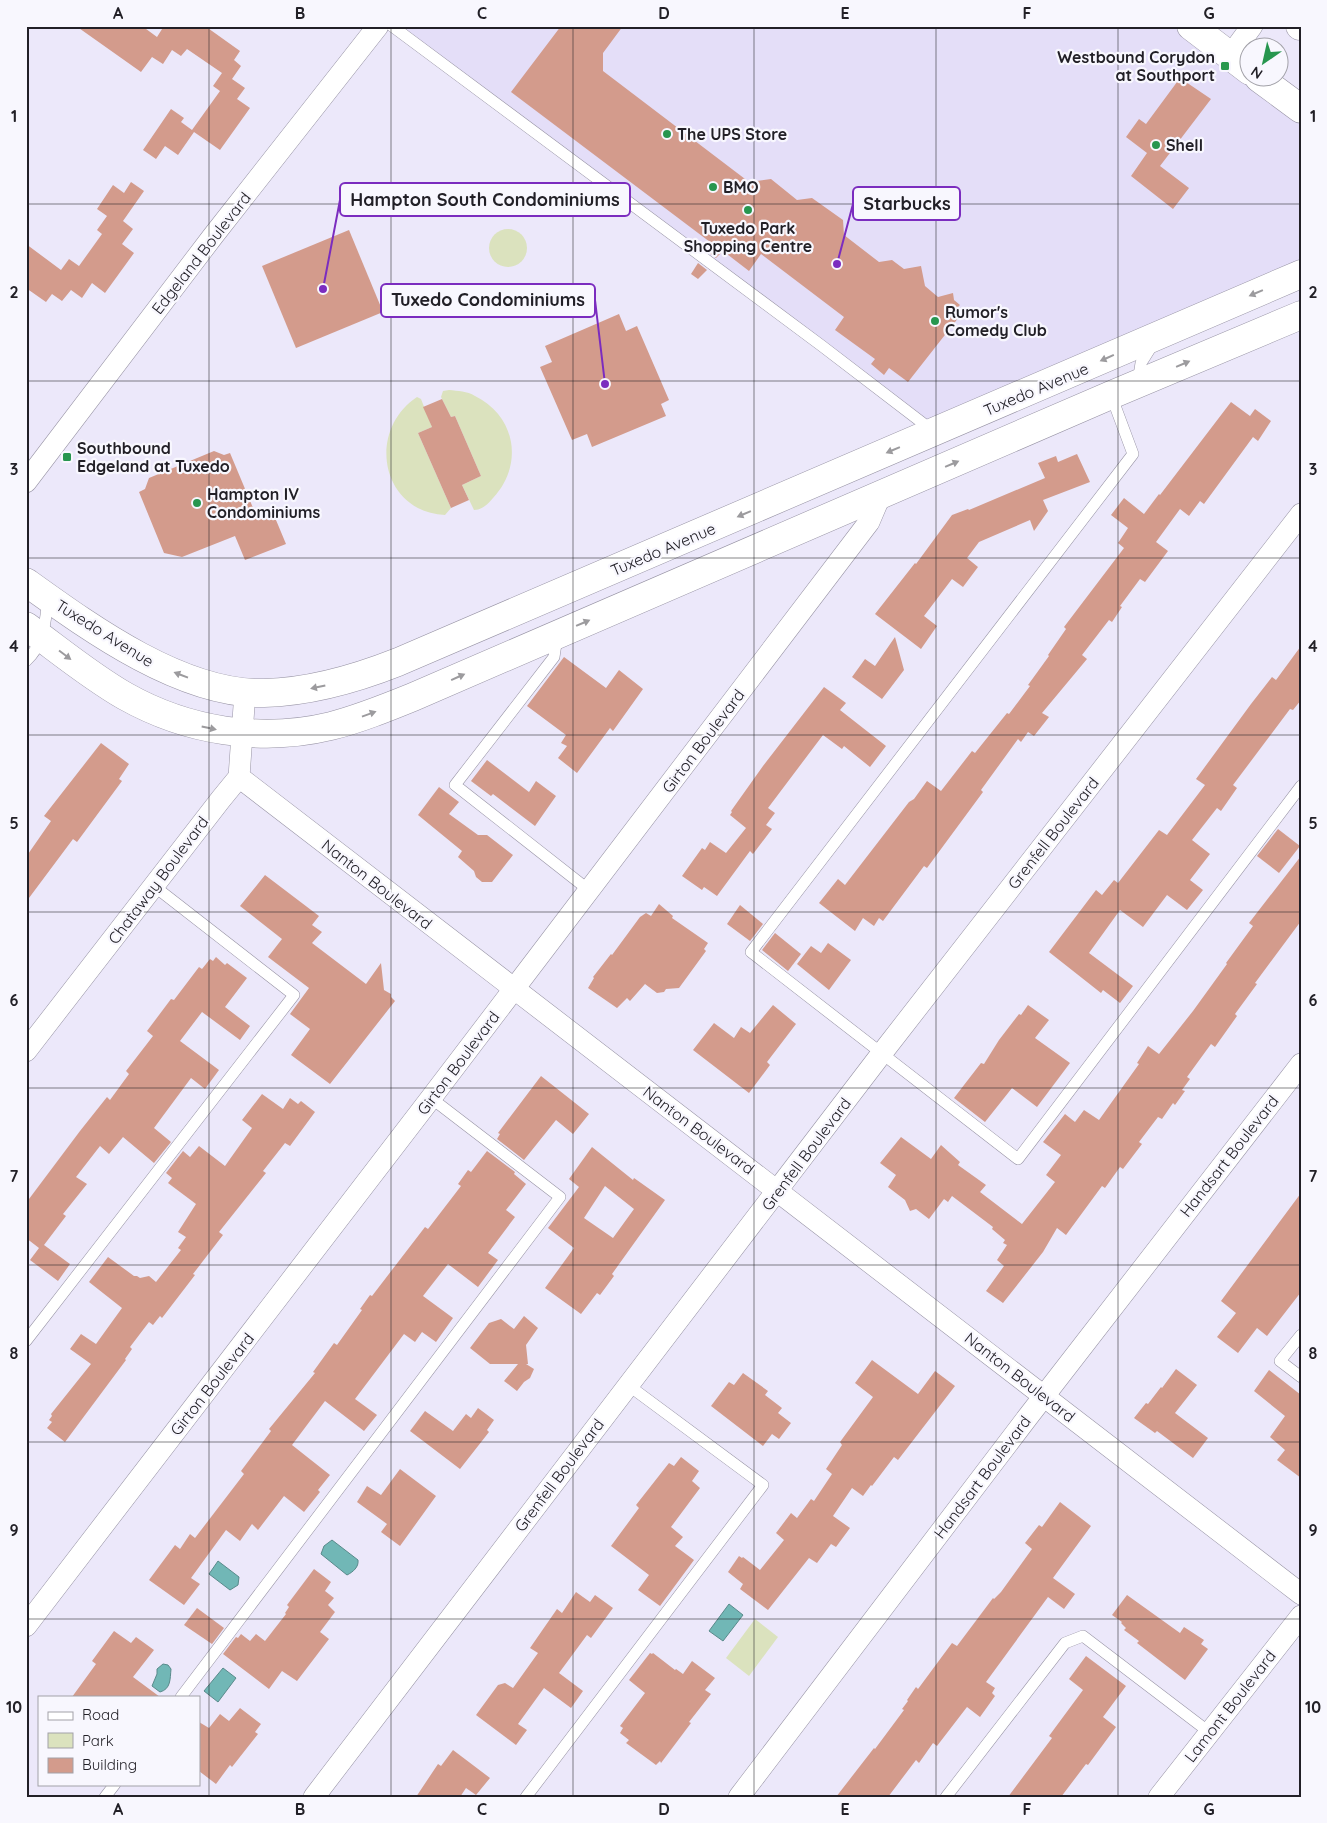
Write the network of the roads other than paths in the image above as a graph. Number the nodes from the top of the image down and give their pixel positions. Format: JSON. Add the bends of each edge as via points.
{"nodes":[{"id":1,"x":378,"y":26,"type":"edge"},
{"id":2,"x":392,"y":26,"type":"edge"},
{"id":3,"x":1191,"y":26,"type":"edge"},
{"id":4,"x":1252,"y":26,"type":"edge"},
{"id":5,"x":1248,"y":38,"type":"edge"},
{"id":6,"x":1240,"y":63,"type":"edge"},
{"id":7,"x":1273,"y":88,"type":"edge"},
{"id":8,"x":1301,"y":109,"type":"edge"},
{"id":9,"x":1301,"y":274,"type":"edge"},
{"id":10,"x":1301,"y":315,"type":"edge"},
{"id":11,"x":1158,"y":335,"type":"junction"},
{"id":12,"x":1138,"y":384,"type":"junction"},
{"id":13,"x":1111,"y":395,"type":"junction"},
{"id":14,"x":934,"y":432,"type":"junction"},
{"id":15,"x":26,"y":482,"type":"edge"},
{"id":16,"x":881,"y":494,"type":"junction"},
{"id":17,"x":1301,"y":514,"type":"edge"},
{"id":18,"x":26,"y":582,"type":"edge"},
{"id":19,"x":48,"y":598,"type":"junction"},
{"id":20,"x":34,"y":632,"type":"edge"},
{"id":21,"x":558,"y":634,"type":"junction"},
{"id":22,"x":26,"y":661,"type":"edge"},
{"id":23,"x":245,"y":692,"type":"junction"},
{"id":24,"x":243,"y":733,"type":"junction"},
{"id":25,"x":239,"y":777,"type":"junction"},
{"id":26,"x":1301,"y":786,"type":"edge"},
{"id":27,"x":154,"y":886,"type":"junction"},
{"id":28,"x":590,"y":891,"type":"junction"},
{"id":29,"x":514,"y":989,"type":"junction"},
{"id":30,"x":26,"y":1051,"type":"edge"},
{"id":31,"x":882,"y":1053,"type":"junction"},
{"id":32,"x":1301,"y":1064,"type":"edge"},
{"id":33,"x":431,"y":1098,"type":"junction"},
{"id":34,"x":778,"y":1190,"type":"junction"},
{"id":35,"x":1301,"y":1335,"type":"edge"},
{"id":36,"x":26,"y":1342,"type":"edge"},
{"id":37,"x":1301,"y":1377,"type":"edge"},
{"id":38,"x":628,"y":1385,"type":"junction"},
{"id":39,"x":1045,"y":1396,"type":"junction"},
{"id":40,"x":1301,"y":1594,"type":"edge"},
{"id":41,"x":1301,"y":1616,"type":"edge"},
{"id":42,"x":26,"y":1626,"type":"edge"},
{"id":43,"x":182,"y":1696,"type":"edge"},
{"id":44,"x":1209,"y":1732,"type":"junction"},
{"id":45,"x":114,"y":1786,"type":"edge"},
{"id":46,"x":106,"y":1797,"type":"edge"},
{"id":47,"x":314,"y":1797,"type":"edge"},
{"id":48,"x":526,"y":1797,"type":"edge"},
{"id":49,"x":739,"y":1797,"type":"edge"},
{"id":50,"x":946,"y":1797,"type":"edge"},
{"id":51,"x":1159,"y":1797,"type":"edge"}],
"edges":[{"from":1,"to":15,"type":"street","name":"Edgeland Boulevard"},
{"from":2,"to":14,"type":"lane"},
{"from":3,"to":6,"type":"main road"},
{"from":4,"to":5,"type":"street"},
{"from":7,"to":8,"type":"main road"},
{"from":9,"to":11,"type":"main road","name":"Tuxedo Avenue","one_way":true},
{"from":12,"to":10,"type":"main road","one_way":true},
{"from":11,"to":12,"type":"lane","via":[[1141,363]]},
{"from":11,"to":14,"type":"main road","name":"Tuxedo Avenue","one_way":true},
{"from":12,"to":13,"type":"main road"},
{"from":16,"to":13,"type":"main road","one_way":true},
{"from":13,"to":31,"type":"lane","via":[[1133,454],[751,952]]},
{"from":14,"to":23,"type":"main road","name":"Tuxedo Avenue","one_way":true,"via":[[382,668],[313,688]]},
{"from":21,"to":16,"type":"main road","one_way":true},
{"from":16,"to":28,"type":"street","name":"Girton Boulevard","via":[[869,522]]},
{"from":17,"to":31,"type":"street","name":"Grenfell Boulevard"},
{"from":18,"to":19,"type":"main road","name":"Tuxedo Avenue"},
{"from":19,"to":20,"type":"lane"},
{"from":23,"to":19,"type":"main road","name":"Tuxedo Avenue","one_way":true,"via":[[209,685],[155,665]]},
{"from":20,"to":22,"type":"lane","via":[[33,654]]},
{"from":20,"to":24,"type":"main road","one_way":true,"via":[[90,674],[156,711],[186,723]]},
{"from":24,"to":21,"type":"main road","one_way":true,"via":[[307,730],[357,718]]},
{"from":21,"to":28,"type":"lane","via":[[554,657],[455,785]]},
{"from":23,"to":24,"type":"street"},
{"from":24,"to":25,"type":"street"},
{"from":25,"to":27,"type":"street","name":"Chataway Boulevard"},
{"from":25,"to":29,"type":"street","name":"Nanton Boulevard"},
{"from":26,"to":31,"type":"lane","via":[[1018,1159]]},
{"from":27,"to":30,"type":"street","name":"Chataway Boulevard"},
{"from":27,"to":36,"type":"lane","via":[[294,995]]},
{"from":28,"to":29,"type":"street","name":"Girton Boulevard"},
{"from":29,"to":33,"type":"street","name":"Girton Boulevard"},
{"from":29,"to":34,"type":"street","name":"Nanton Boulevard"},
{"from":31,"to":34,"type":"street","name":"Grenfell Boulevard"},
{"from":32,"to":39,"type":"street","name":"Handsart Boulevard"},
{"from":33,"to":42,"type":"street","name":"Girton Boulevard"},
{"from":33,"to":43,"type":"lane","via":[[560,1197]]},
{"from":34,"to":38,"type":"street","name":"Grenfell Boulevard"},
{"from":34,"to":39,"type":"street","name":"Nanton Boulevard"},
{"from":35,"to":37,"type":"lane","via":[[1280,1361]]},
{"from":38,"to":47,"type":"street","name":"Grenfell Boulevard"},
{"from":38,"to":48,"type":"lane","via":[[763,1485]]},
{"from":39,"to":40,"type":"street","name":"Nanton Boulevard"},
{"from":39,"to":49,"type":"street","name":"Handsart Boulevard"},
{"from":41,"to":44,"type":"street","name":"Lamont Boulevard"},
{"from":44,"to":50,"type":"lane","via":[[1083,1636],[1064,1643]]},
{"from":44,"to":51,"type":"street","name":"Lamont Boulevard"},
{"from":45,"to":46,"type":"lane"}]}
